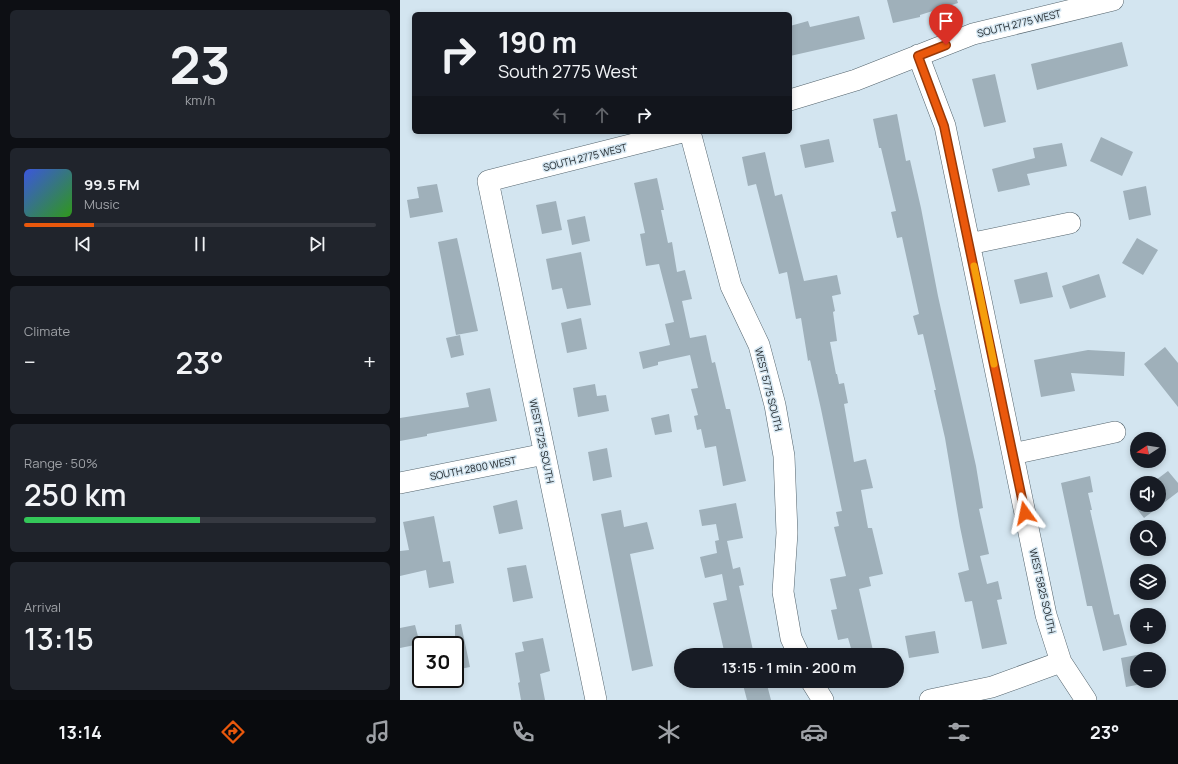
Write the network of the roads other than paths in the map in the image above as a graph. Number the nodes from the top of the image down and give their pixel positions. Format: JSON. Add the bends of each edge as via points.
{"nodes":[{"id":1,"x":1113,"y":0,"type":"edge"},
{"id":2,"x":918,"y":56,"type":"junction"},
{"id":3,"x":792,"y":99,"type":"edge"},
{"id":4,"x":674,"y":134,"type":"edge"},
{"id":5,"x":691,"y":134,"type":"edge"},
{"id":6,"x":488,"y":181,"type":"joint"},
{"id":7,"x":1070,"y":223,"type":"dead end"},
{"id":8,"x":969,"y":244,"type":"junction"},
{"id":9,"x":1115,"y":432,"type":"dead end"},
{"id":10,"x":545,"y":454,"type":"junction"},
{"id":11,"x":1013,"y":454,"type":"junction"},
{"id":12,"x":400,"y":483,"type":"edge"},
{"id":13,"x":796,"y":648,"type":"edge"},
{"id":14,"x":1061,"y":662,"type":"junction"},
{"id":15,"x":815,"y":688,"type":"edge"},
{"id":16,"x":596,"y":700,"type":"edge"},
{"id":17,"x":822,"y":700,"type":"edge"},
{"id":18,"x":930,"y":700,"type":"edge"},
{"id":19,"x":1086,"y":700,"type":"edge"}],
"edges":[{"from":1,"to":2,"type":"street","name":"SOUTH 2775 WEST","via":[[973,34]]},
{"from":2,"to":3,"type":"street","name":"SOUTH 2775 WEST","via":[[856,80]]},
{"from":2,"to":8,"type":"street","name":"WEST 5825 SOUTH","via":[[944,126]]},
{"from":4,"to":6,"type":"street","name":"SOUTH 2775 WEST"},
{"from":5,"to":13,"type":"street","name":"WEST 5775 SOUTH","via":[[731,286],[759,345],[775,405],[784,456],[787,533],[783,592],[791,638]]},
{"from":6,"to":10,"type":"street","name":"WEST 5725 SOUTH"},
{"from":7,"to":8,"type":"street"},
{"from":8,"to":11,"type":"street","name":"WEST 5825 SOUTH"},
{"from":9,"to":11,"type":"street"},
{"from":10,"to":12,"type":"street","name":"SOUTH 2800 WEST"},
{"from":10,"to":16,"type":"street","name":"WEST 5725 SOUTH"},
{"from":11,"to":14,"type":"street","name":"WEST 5825 SOUTH","via":[[1046,615]]},
{"from":14,"to":18,"type":"street","via":[[992,687]]},
{"from":14,"to":19,"type":"street","name":"WEST 5825 SOUTH"},
{"from":15,"to":17,"type":"street"}]}
